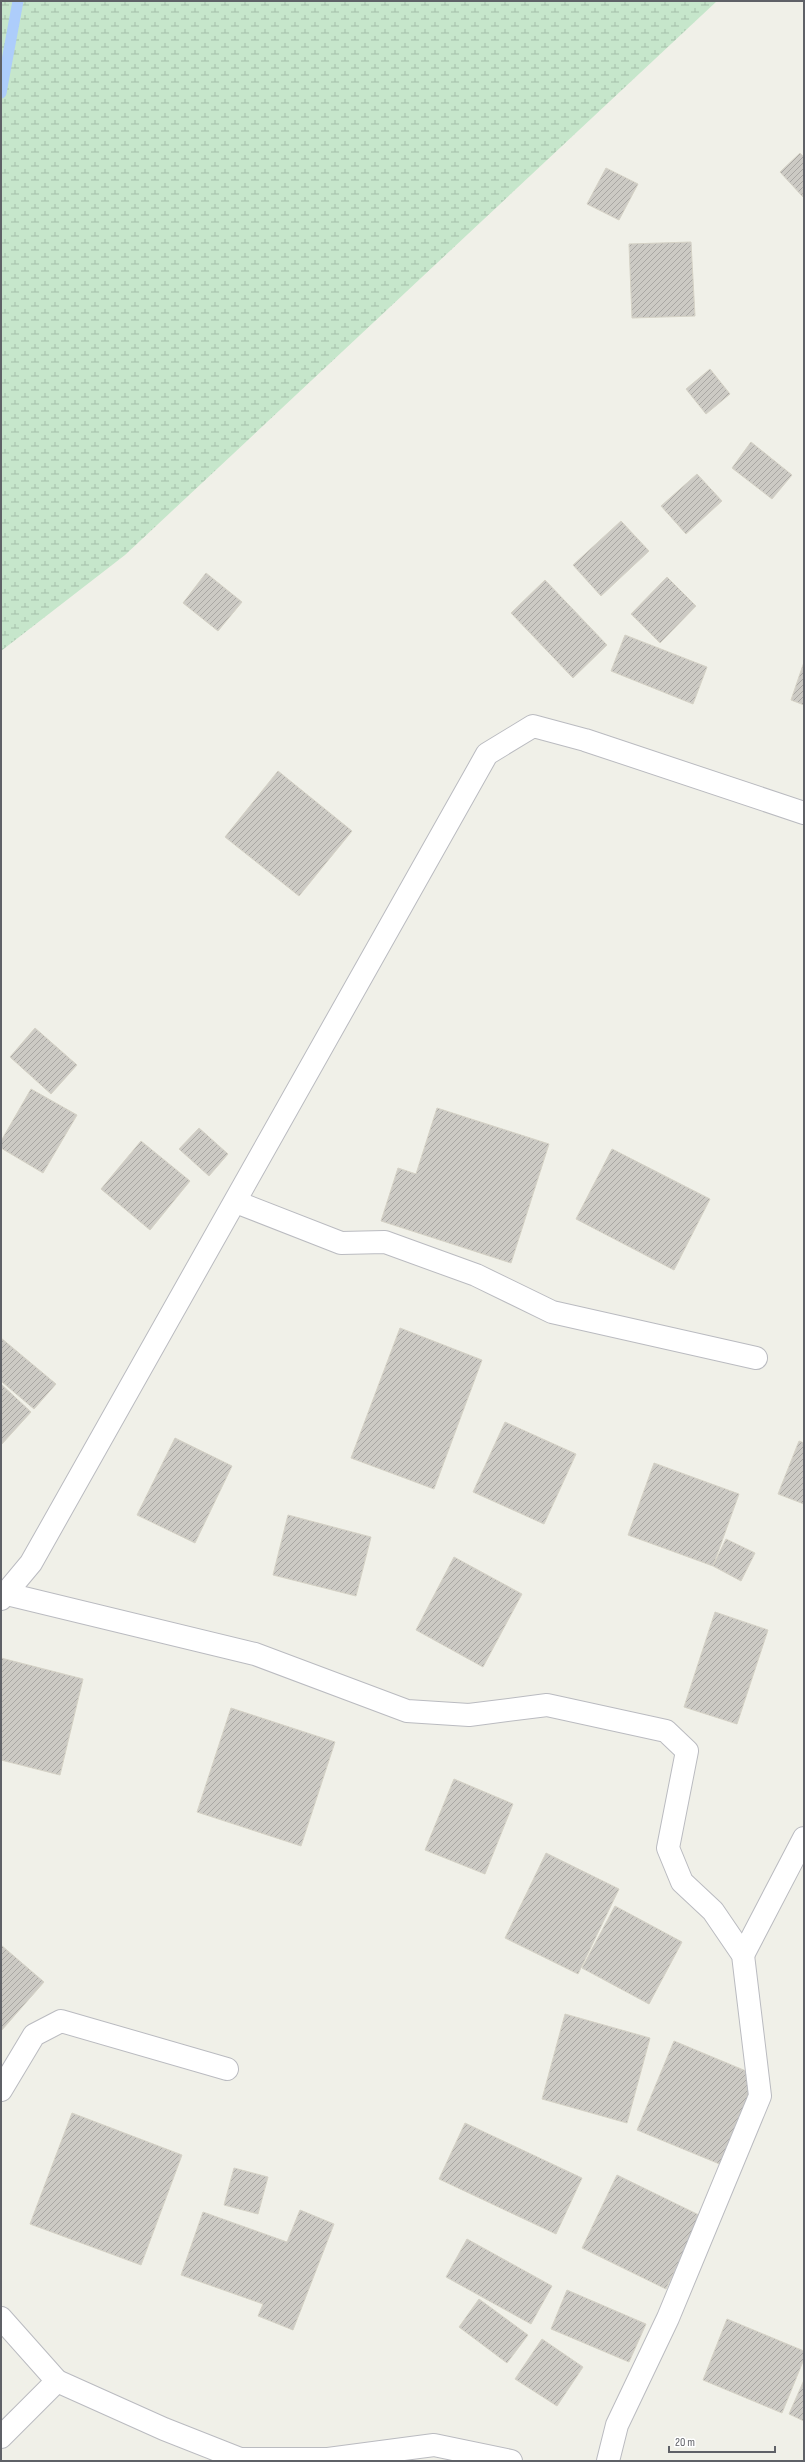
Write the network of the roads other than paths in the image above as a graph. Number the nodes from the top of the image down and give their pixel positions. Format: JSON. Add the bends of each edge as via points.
{"nodes":[{"id":1,"x":804,"y":813,"type":"edge"},
{"id":2,"x":236,"y":1202,"type":"junction"},
{"id":3,"x":756,"y":1358,"type":"dead end"},
{"id":4,"x":4,"y":1597,"type":"edge"},
{"id":5,"x":804,"y":1838,"type":"edge"},
{"id":6,"x":743,"y":1955,"type":"junction"},
{"id":7,"x":227,"y":2069,"type":"dead end"},
{"id":8,"x":1,"y":2090,"type":"edge"},
{"id":9,"x":1,"y":2318,"type":"edge"},
{"id":10,"x":56,"y":2381,"type":"junction"},
{"id":11,"x":1,"y":2437,"type":"edge"},
{"id":12,"x":510,"y":2461,"type":"edge"},
{"id":13,"x":608,"y":2461,"type":"edge"}],
"edges":[{"from":1,"to":2,"type":"street","via":[[584,740],[532,726],[487,754]]},
{"from":2,"to":3,"type":"street","via":[[341,1243],[385,1242],[476,1275],[552,1312]]},
{"from":2,"to":4,"type":"street","via":[[31,1563]]},
{"from":4,"to":6,"type":"street","via":[[255,1654],[407,1711],[469,1715],[547,1705],[666,1731],[686,1751],[668,1848],[682,1882],[713,1910]]},
{"from":5,"to":6,"type":"street"},
{"from":6,"to":13,"type":"street","via":[[760,2096],[668,2318],[617,2425]]},
{"from":7,"to":8,"type":"street","via":[[61,2021],[34,2035]]},
{"from":9,"to":10,"type":"street"},
{"from":10,"to":11,"type":"street"},
{"from":10,"to":12,"type":"street","via":[[164,2429],[240,2459],[328,2458],[434,2445]]}]}
